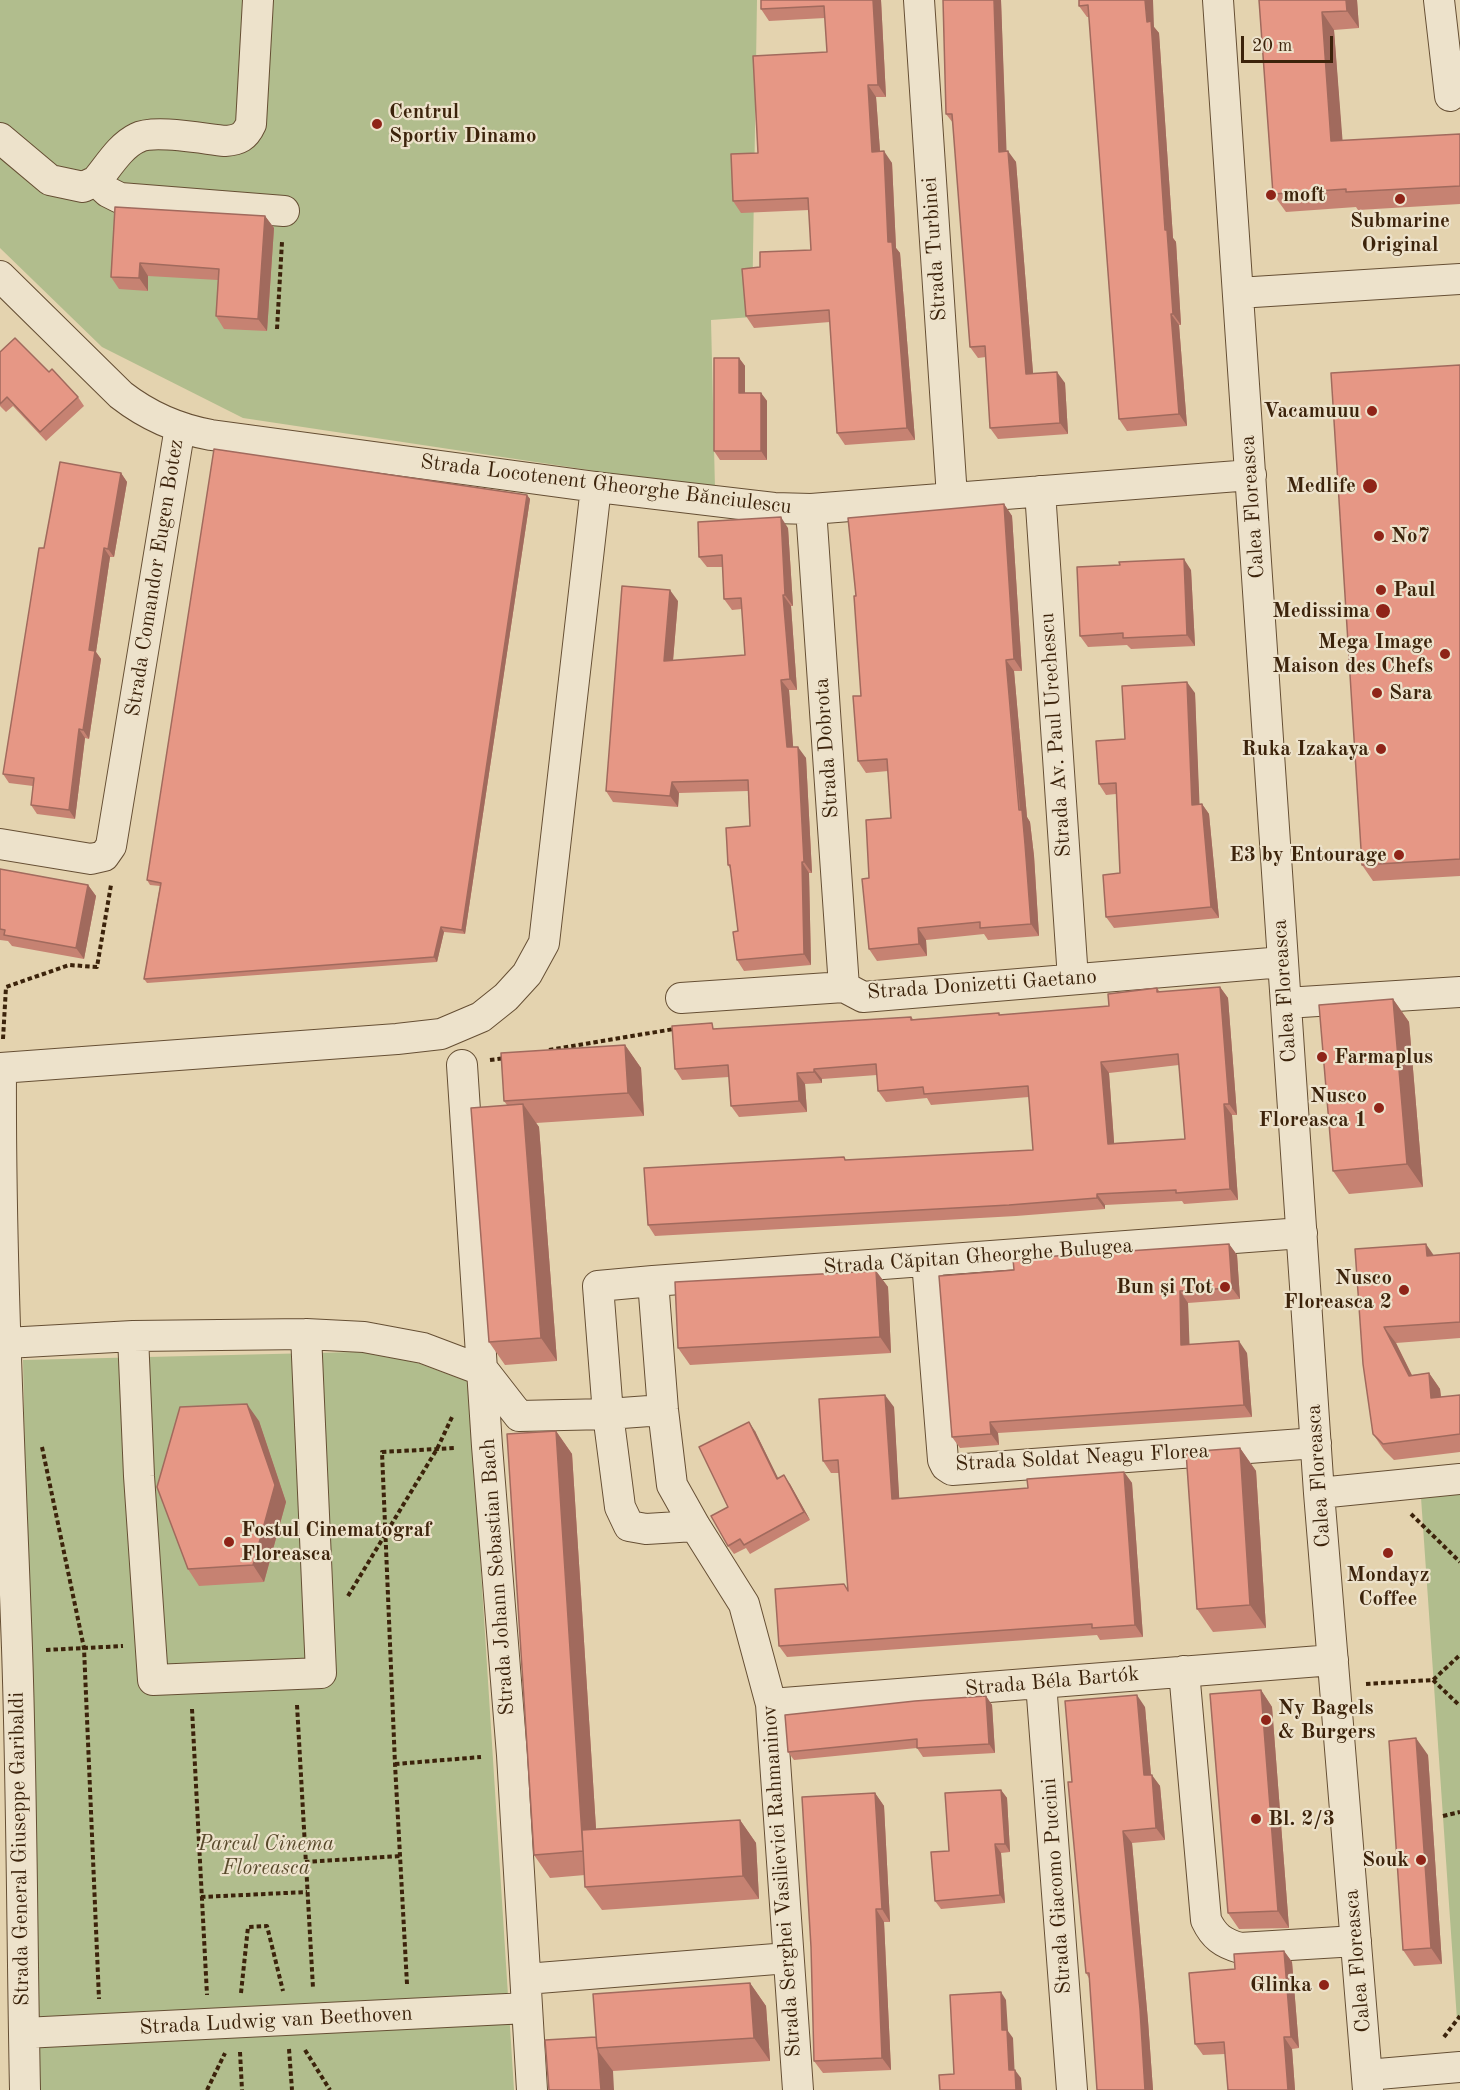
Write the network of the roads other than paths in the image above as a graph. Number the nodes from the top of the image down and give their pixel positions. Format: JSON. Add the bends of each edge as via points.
{"nodes":[{"id":1,"x":258,"y":0,"type":"edge"},
{"id":2,"x":919,"y":0,"type":"edge"},
{"id":3,"x":1218,"y":0,"type":"edge"},
{"id":4,"x":1439,"y":0,"type":"edge"},
{"id":5,"x":1450,"y":96,"type":"dead end"},
{"id":6,"x":0,"y":138,"type":"edge"},
{"id":7,"x":96,"y":181,"type":"junction"},
{"id":8,"x":284,"y":211,"type":"road end"},
{"id":9,"x":0,"y":276,"type":"edge"},
{"id":10,"x":1460,"y":279,"type":"edge"},
{"id":11,"x":1238,"y":293,"type":"junction"},
{"id":12,"x":180,"y":427,"type":"junction"},
{"id":13,"x":1251,"y":475,"type":"junction"},
{"id":14,"x":596,"y":487,"type":"junction"},
{"id":15,"x":1040,"y":490,"type":"junction"},
{"id":16,"x":952,"y":497,"type":"junction"},
{"id":17,"x":811,"y":509,"type":"junction"},
{"id":18,"x":0,"y":844,"type":"edge"},
{"id":19,"x":1283,"y":962,"type":"junction"},
{"id":20,"x":1073,"y":979,"type":"junction"},
{"id":21,"x":844,"y":987,"type":"junction"},
{"id":22,"x":1460,"y":992,"type":"edge"},
{"id":23,"x":681,"y":998,"type":"dead end"},
{"id":24,"x":1286,"y":1003,"type":"junction"},
{"id":25,"x":1,"y":1059,"type":"edge"},
{"id":26,"x":462,"y":1065,"type":"road end"},
{"id":27,"x":1302,"y":1233,"type":"junction"},
{"id":28,"x":927,"y":1261,"type":"junction"},
{"id":29,"x":653,"y":1281,"type":"junction"},
{"id":30,"x":306,"y":1334,"type":"junction"},
{"id":31,"x":133,"y":1336,"type":"junction"},
{"id":32,"x":6,"y":1343,"type":"junction"},
{"id":33,"x":484,"y":1371,"type":"junction"},
{"id":34,"x":663,"y":1410,"type":"junction"},
{"id":35,"x":608,"y":1414,"type":"junction"},
{"id":36,"x":1316,"y":1443,"type":"junction"},
{"id":37,"x":1460,"y":1479,"type":"edge"},
{"id":38,"x":1319,"y":1493,"type":"junction"},
{"id":39,"x":695,"y":1526,"type":"junction"},
{"id":40,"x":1184,"y":1671,"type":"junction"},
{"id":41,"x":1334,"y":1673,"type":"junction"},
{"id":42,"x":1041,"y":1683,"type":"junction"},
{"id":43,"x":771,"y":1704,"type":"junction"},
{"id":44,"x":1356,"y":1941,"type":"junction"},
{"id":45,"x":788,"y":1958,"type":"junction"},
{"id":46,"x":526,"y":1979,"type":"junction"},
{"id":47,"x":528,"y":2008,"type":"junction"},
{"id":48,"x":24,"y":2033,"type":"junction"},
{"id":49,"x":1460,"y":2067,"type":"edge"},
{"id":50,"x":1368,"y":2082,"type":"edge"},
{"id":51,"x":25,"y":2090,"type":"edge"},
{"id":52,"x":532,"y":2090,"type":"edge"},
{"id":53,"x":798,"y":2090,"type":"edge"},
{"id":54,"x":1072,"y":2090,"type":"edge"}],
"edges":[{"from":1,"to":7,"type":"street","via":[[251,124],[247,134],[225,141],[149,134],[136,138]]},
{"from":2,"to":16,"type":"street","name":"Strada Turbinei"},
{"from":3,"to":11,"type":"street","name":"Calea Floreasca"},
{"from":4,"to":5,"type":"street"},
{"from":6,"to":7,"type":"street","via":[[50,180],[83,187]]},
{"from":7,"to":8,"type":"street","via":[[120,198]]},
{"from":9,"to":12,"type":"street","name":"Strada Comandor Eugen Botez","via":[[121,395],[148,414]]},
{"from":10,"to":11,"type":"street"},
{"from":11,"to":13,"type":"street","name":"Calea Floreasca"},
{"from":12,"to":14,"type":"street","name":"Strada Locotenent Gheorghe Bănciulescu","via":[[211,435]]},
{"from":12,"to":18,"type":"street","name":"Strada Comandor Eugen Botez","via":[[111,846],[104,856],[91,858]]},
{"from":13,"to":15,"type":"street","name":"Strada Locotenent Gheorghe Bănciulescu"},
{"from":13,"to":19,"type":"street","name":"Calea Floreasca"},
{"from":14,"to":17,"type":"street","name":"Strada Locotenent Gheorghe Bănciulescu"},
{"from":14,"to":25,"type":"street","via":[[544,943],[527,974],[506,998],[481,1017],[441,1034]]},
{"from":15,"to":16,"type":"street","name":"Strada Locotenent Gheorghe Bănciulescu"},
{"from":15,"to":20,"type":"street","name":"Strada Av. Paul Urechescu"},
{"from":16,"to":17,"type":"street","name":"Strada Locotenent Gheorghe Bănciulescu"},
{"from":17,"to":21,"type":"street","name":"Strada Dobrota"},
{"from":19,"to":20,"type":"street","name":"Strada Donizetti Gaetano"},
{"from":19,"to":24,"type":"street","name":"Calea Floreasca"},
{"from":20,"to":21,"type":"street","name":"Strada Donizetti Gaetano","via":[[863,997]]},
{"from":21,"to":23,"type":"street","name":"Strada Donizetti Gaetano"},
{"from":22,"to":24,"type":"street"},
{"from":24,"to":27,"type":"street","name":"Calea Floreasca"},
{"from":25,"to":32,"type":"street","name":"Strada General Giuseppe Garibaldi"},
{"from":26,"to":33,"type":"street","name":"Strada Johann Sebastian Bach"},
{"from":27,"to":28,"type":"street","name":"Strada Căpitan Gheorghe Bulugea"},
{"from":27,"to":36,"type":"street","name":"Calea Floreasca"},
{"from":28,"to":29,"type":"street","name":"Strada Căpitan Gheorghe Bulugea"},
{"from":28,"to":36,"type":"street","name":"Strada Soldat Neagu Florea","via":[[943,1460],[952,1470]]},
{"from":29,"to":34,"type":"street"},
{"from":29,"to":35,"type":"street","name":"Strada Căpitan Gheorghe Bulugea","via":[[598,1286]]},
{"from":30,"to":31,"type":"street"},
{"from":30,"to":31,"type":"street","via":[[321,1673],[153,1680]]},
{"from":30,"to":33,"type":"street","via":[[364,1337],[423,1348]]},
{"from":31,"to":32,"type":"street"},
{"from":32,"to":48,"type":"street","name":"Strada General Giuseppe Garibaldi"},
{"from":33,"to":35,"type":"street","via":[[519,1416]]},
{"from":33,"to":46,"type":"street","name":"Strada Johann Sebastian Bach"},
{"from":34,"to":35,"type":"street"},
{"from":34,"to":39,"type":"street","name":"Strada Serghei Vasilievici Rahmaninov","via":[[672,1485]]},
{"from":35,"to":39,"type":"street","name":"Strada Căpitan Gheorghe Bulugea","via":[[620,1507],[629,1526]]},
{"from":36,"to":38,"type":"street","name":"Calea Floreasca"},
{"from":37,"to":38,"type":"street"},
{"from":38,"to":41,"type":"street","name":"Calea Floreasca"},
{"from":39,"to":43,"type":"street","name":"Strada Serghei Vasilievici Rahmaninov","via":[[744,1604]]},
{"from":40,"to":41,"type":"street","name":"Strada Béla Bartók"},
{"from":40,"to":42,"type":"street","name":"Strada Béla Bartók"},
{"from":40,"to":44,"type":"street","via":[[1206,1920],[1212,1932],[1223,1943],[1240,1948]]},
{"from":41,"to":44,"type":"street","name":"Calea Floreasca"},
{"from":42,"to":43,"type":"street","name":"Strada Béla Bartók"},
{"from":42,"to":54,"type":"street","name":"Strada Giacomo Puccini"},
{"from":43,"to":45,"type":"street","name":"Strada Serghei Vasilievici Rahmaninov"},
{"from":44,"to":50,"type":"street","name":"Calea Floreasca"},
{"from":45,"to":46,"type":"street"},
{"from":45,"to":53,"type":"street","name":"Strada Serghei Vasilievici Rahmaninov"},
{"from":46,"to":47,"type":"street","name":"Strada Johann Sebastian Bach"},
{"from":47,"to":48,"type":"street","name":"Strada Ludwig van Beethoven","via":[[409,2015],[240,2011],[209,2024]]},
{"from":47,"to":52,"type":"street","name":"Strada Johann Sebastian Bach"},
{"from":48,"to":51,"type":"street","name":"Strada General Giuseppe Garibaldi"},
{"from":49,"to":50,"type":"street"}]}
